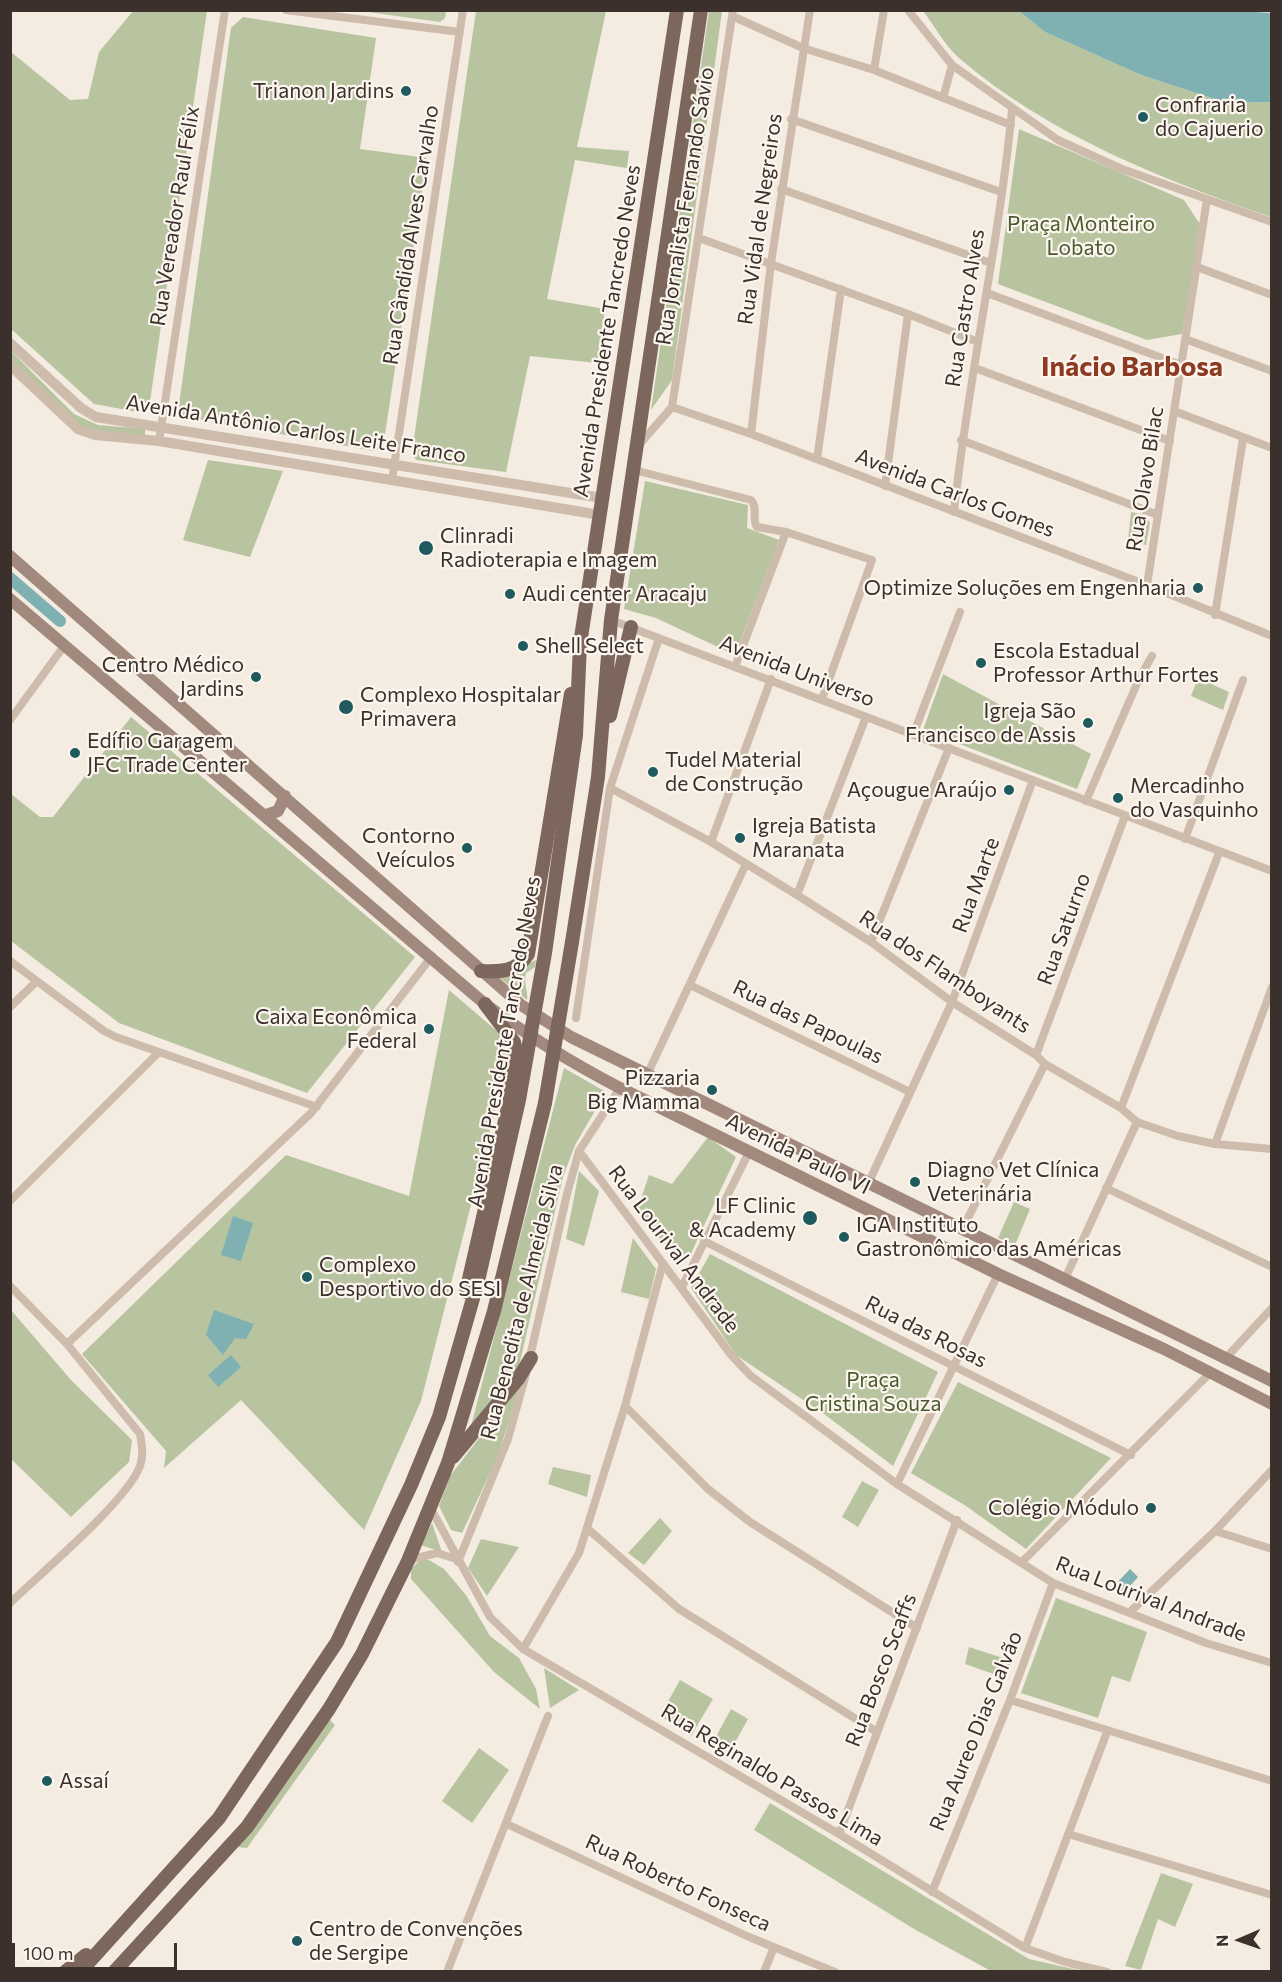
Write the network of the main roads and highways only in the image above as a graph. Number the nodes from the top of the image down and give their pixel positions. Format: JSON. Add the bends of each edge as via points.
{"nodes":[{"id":1,"x":677,"y":10,"type":"edge"},
{"id":2,"x":701,"y":10,"type":"edge"},
{"id":3,"x":652,"y":185,"type":"junction"},
{"id":4,"x":668,"y":229,"type":"junction"},
{"id":5,"x":640,"y":255,"type":"junction"},
{"id":6,"x":661,"y":288,"type":"junction"},
{"id":7,"x":10,"y":556,"type":"edge"},
{"id":8,"x":10,"y":599,"type":"edge"},
{"id":9,"x":632,"y":627,"type":"road end"},
{"id":10,"x":580,"y":645,"type":"junction"},
{"id":11,"x":602,"y":747,"type":"junction"},
{"id":12,"x":285,"y":796,"type":"junction"},
{"id":13,"x":266,"y":815,"type":"junction"},
{"id":14,"x":396,"y":896,"type":"junction"},
{"id":15,"x":382,"y":914,"type":"junction"},
{"id":16,"x":481,"y":971,"type":"junction"},
{"id":17,"x":485,"y":1004,"type":"junction"},
{"id":18,"x":531,"y":1358,"type":"road end"},
{"id":19,"x":456,"y":1360,"type":"junction"},
{"id":20,"x":1272,"y":1381,"type":"edge"},
{"id":21,"x":1272,"y":1404,"type":"edge"},
{"id":22,"x":448,"y":1463,"type":"junction"},
{"id":23,"x":120,"y":1928,"type":"junction"},
{"id":24,"x":120,"y":1970,"type":"edge"},
{"id":25,"x":65,"y":1971,"type":"edge"},
{"id":26,"x":80,"y":1971,"type":"edge"}],
"edges":[{"from":1,"to":3,"type":"main road","name":"Avenida Presidente Tancredo Neves"},
{"from":2,"to":4,"type":"main road"},
{"from":3,"to":4,"type":"main road","via":[[652,226]]},
{"from":3,"to":5,"type":"main road","name":"Avenida Presidente Tancredo Neves"},
{"from":4,"to":6,"type":"main road"},
{"from":5,"to":6,"type":"main road","via":[[659,257]]},
{"from":5,"to":10,"type":"main road","name":"Avenida Presidente Tancredo Neves"},
{"from":6,"to":11,"type":"main road","via":[[611,620]]},
{"from":7,"to":12,"type":"main road","name":"Avenida Paulo VI"},
{"from":8,"to":13,"type":"main road","name":"Avenida Paulo VI"},
{"from":9,"to":11,"type":"main road"},
{"from":10,"to":16,"type":"main road","via":[[528,954],[520,964],[504,972]]},
{"from":10,"to":19,"type":"main road","name":"Avenida Presidente Tancredo Neves","bridge":true,"via":[[576,735],[545,953],[519,1100]]},
{"from":11,"to":22,"type":"main road","bridge":true,"via":[[545,1103],[494,1311]]},
{"from":12,"to":13,"type":"main road","via":[[278,811]]},
{"from":12,"to":14,"type":"main road","name":"Avenida Paulo VI"},
{"from":13,"to":15,"type":"main road","name":"Avenida Paulo VI"},
{"from":14,"to":15,"type":"main road","via":[[383,902]]},
{"from":14,"to":16,"type":"main road","name":"Avenida Paulo VI"},
{"from":15,"to":17,"type":"main road","name":"Avenida Paulo VI"},
{"from":16,"to":20,"type":"main road","name":"Avenida Paulo VI","via":[[521,1005],[571,1037]]},
{"from":17,"to":19,"type":"main road","via":[[514,1042],[516,1051],[509,1103],[459,1325]]},
{"from":17,"to":21,"type":"main road","name":"Avenida Paulo VI","via":[[569,1062],[620,1088]]},
{"from":18,"to":22,"type":"main road"},
{"from":19,"to":23,"type":"main road","name":"Avenida Presidente Tancredo Neves","via":[[439,1417],[411,1485],[337,1642],[219,1818]]},
{"from":22,"to":24,"type":"main road","via":[[408,1561],[362,1654],[329,1709],[248,1827]]},
{"from":23,"to":25,"type":"main road"},
{"from":23,"to":26,"type":"main road","name":"Avenida Presidente Tancredo Neves"}]}
